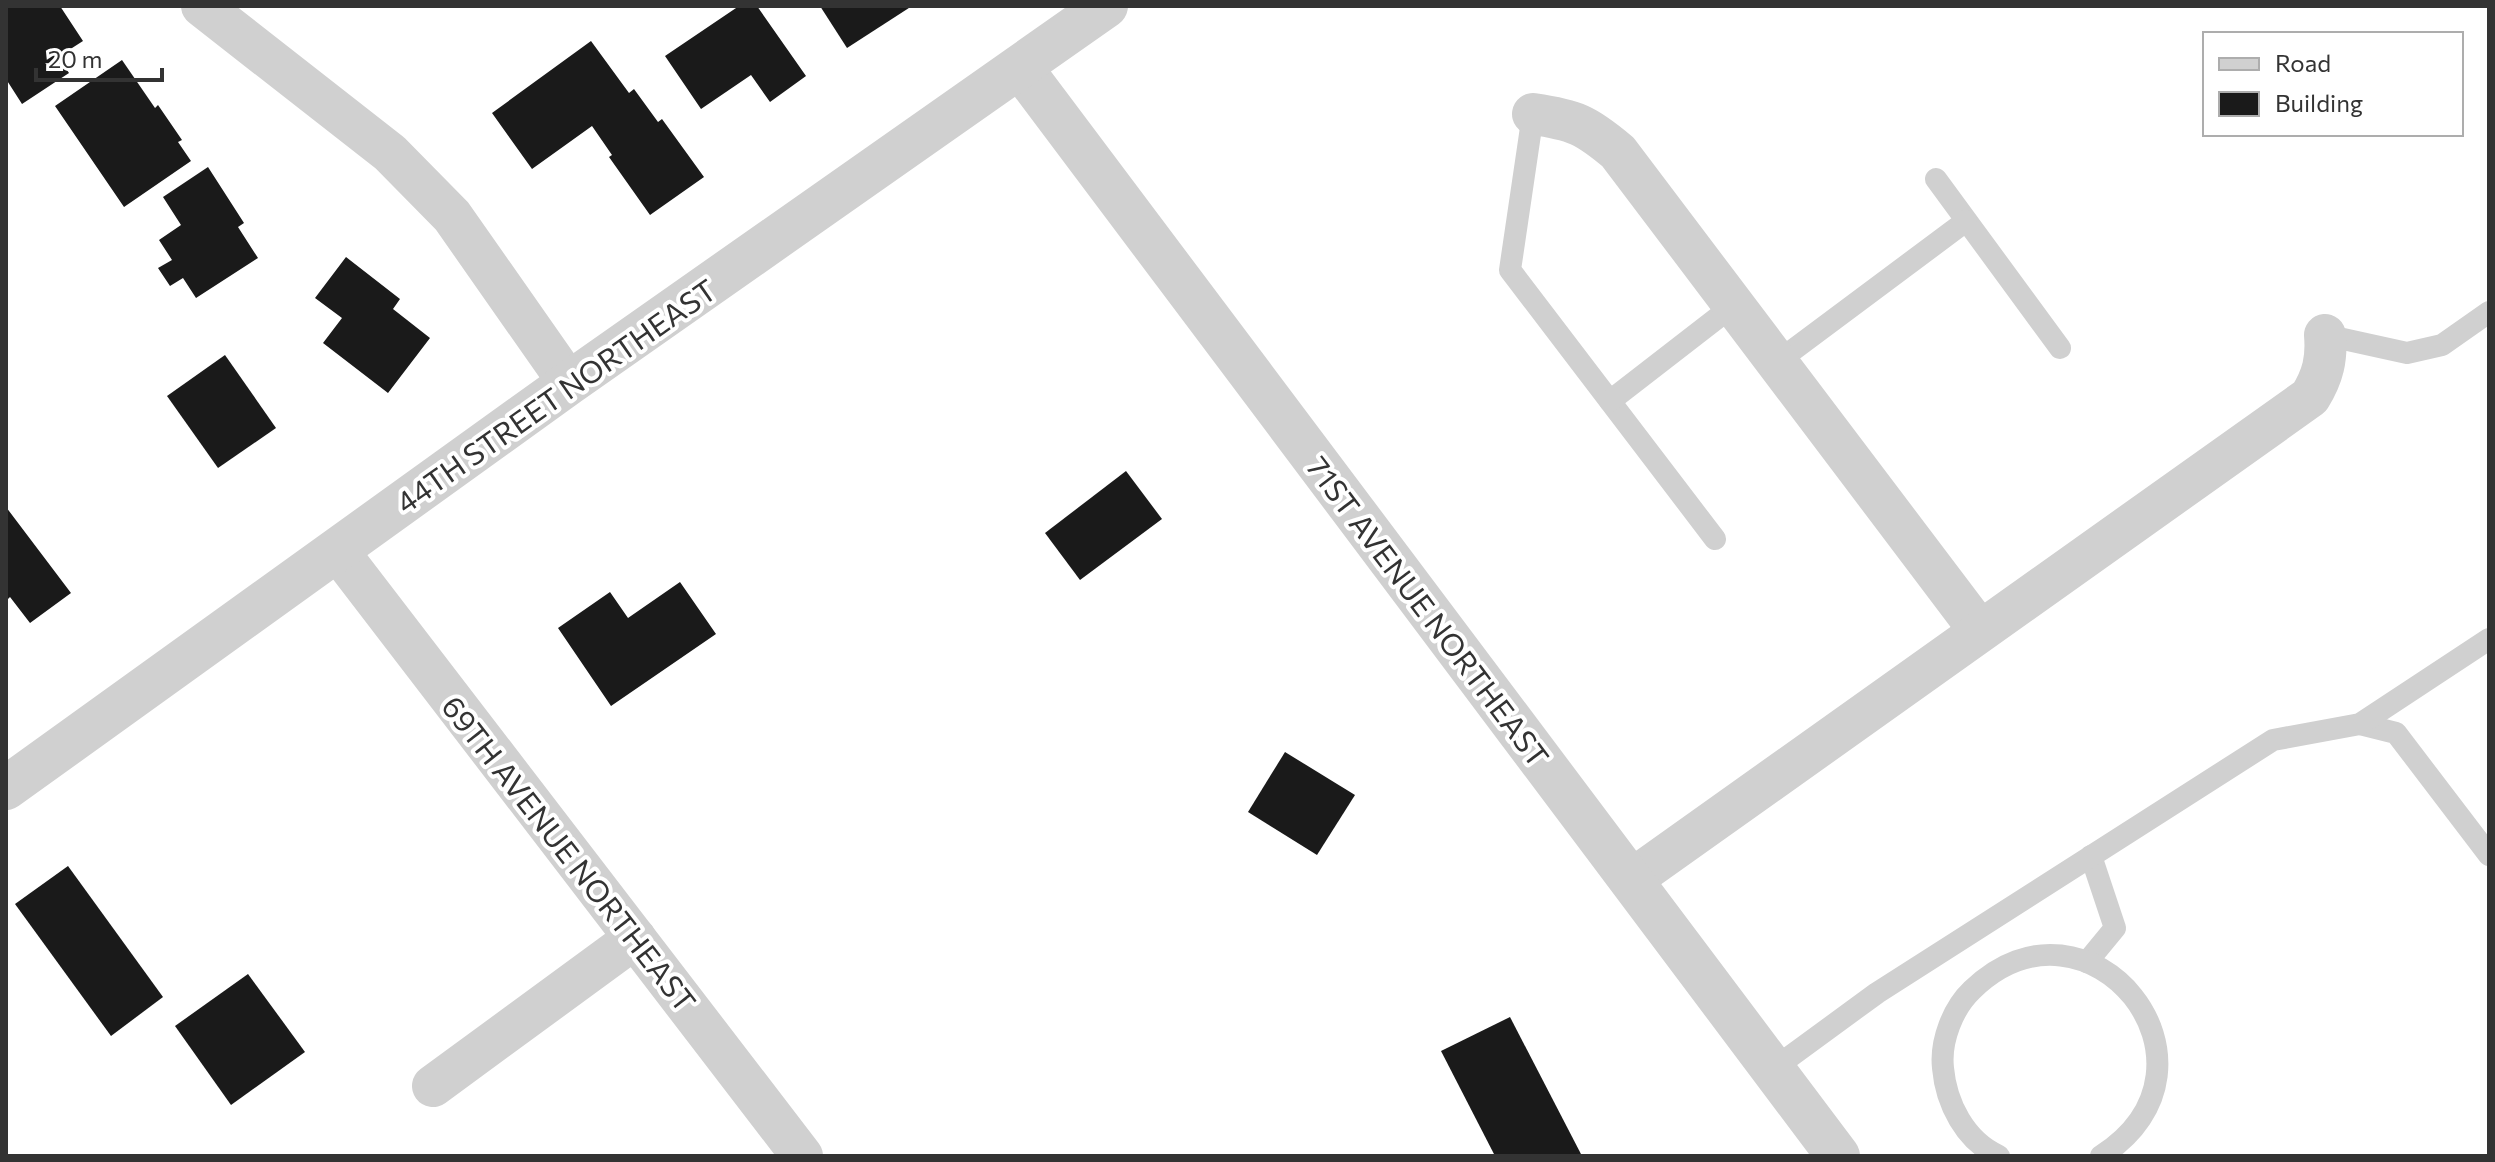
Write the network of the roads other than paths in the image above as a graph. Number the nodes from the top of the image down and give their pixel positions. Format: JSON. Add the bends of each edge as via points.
{"nodes":[{"id":1,"x":202,"y":6,"type":"edge"},
{"id":2,"x":1106,"y":6,"type":"edge"},
{"id":3,"x":1020,"y":67,"type":"junction"},
{"id":4,"x":1533,"y":114,"type":"joint"},
{"id":5,"x":1936,"y":179,"type":"dead end"},
{"id":6,"x":1966,"y":221,"type":"junction"},
{"id":7,"x":1734,"y":305,"type":"junction"},
{"id":8,"x":2489,"y":312,"type":"edge"},
{"id":9,"x":2325,"y":335,"type":"joint"},
{"id":10,"x":2060,"y":348,"type":"dead end"},
{"id":11,"x":1777,"y":362,"type":"junction"},
{"id":12,"x":569,"y":383,"type":"junction"},
{"id":13,"x":1610,"y":401,"type":"junction"},
{"id":14,"x":1715,"y":539,"type":"dead end"},
{"id":15,"x":337,"y":550,"type":"junction"},
{"id":16,"x":1980,"y":631,"type":"junction"},
{"id":17,"x":2489,"y":639,"type":"edge"},
{"id":18,"x":2360,"y":724,"type":"junction"},
{"id":19,"x":6,"y":788,"type":"edge"},
{"id":20,"x":2489,"y":855,"type":"edge"},
{"id":21,"x":2091,"y":856,"type":"junction"},
{"id":22,"x":1631,"y":880,"type":"junction"},
{"id":23,"x":635,"y":938,"type":"junction"},
{"id":24,"x":2087,"y":962,"type":"junction"},
{"id":25,"x":1773,"y":1069,"type":"junction"},
{"id":26,"x":433,"y":1086,"type":"dead end"},
{"id":27,"x":2124,"y":1150,"type":"edge"},
{"id":28,"x":802,"y":1156,"type":"edge"},
{"id":29,"x":1838,"y":1156,"type":"edge"},
{"id":30,"x":1999,"y":1156,"type":"edge"},
{"id":31,"x":2101,"y":1156,"type":"edge"}],
"edges":[{"from":1,"to":12,"type":"street","via":[[390,153],[452,216]]},
{"from":2,"to":3,"type":"street","name":"44TH STREET NORTHEAST"},
{"from":3,"to":12,"type":"street","name":"44TH STREET NORTHEAST"},
{"from":3,"to":22,"type":"street","name":"71ST AVENUE NORTHEAST"},
{"from":4,"to":7,"type":"street","via":[[1572,119],[1618,152]]},
{"from":4,"to":13,"type":"lane","via":[[1510,270]]},
{"from":5,"to":6,"type":"lane"},
{"from":6,"to":10,"type":"lane"},
{"from":6,"to":11,"type":"lane"},
{"from":7,"to":11,"type":"street"},
{"from":7,"to":13,"type":"lane"},
{"from":8,"to":9,"type":"lane","via":[[2442,345],[2407,353]]},
{"from":9,"to":16,"type":"street","via":[[2327,359],[2310,397]]},
{"from":11,"to":16,"type":"street"},
{"from":12,"to":15,"type":"street","name":"44TH STREET NORTHEAST"},
{"from":13,"to":14,"type":"lane"},
{"from":15,"to":19,"type":"street","name":"44TH STREET NORTHEAST"},
{"from":15,"to":23,"type":"street","name":"69TH AVENUE NORTHEAST"},
{"from":16,"to":22,"type":"street"},
{"from":17,"to":18,"type":"lane"},
{"from":18,"to":20,"type":"lane","via":[[2396,733]]},
{"from":18,"to":21,"type":"lane","via":[[2273,740]]},
{"from":21,"to":24,"type":"lane","via":[[2115,928]]},
{"from":21,"to":25,"type":"lane","via":[[1877,993]]},
{"from":22,"to":25,"type":"street","name":"71ST AVENUE NORTHEAST"},
{"from":23,"to":26,"type":"street"},
{"from":23,"to":28,"type":"street","name":"69TH AVENUE NORTHEAST"},
{"from":24,"to":27,"type":"lane","via":[[2121,981],[2144,1009],[2156,1043],[2156,1080]]},
{"from":24,"to":30,"type":"lane","via":[[2054,955],[2019,959],[1988,975],[1963,999],[1947,1030],[1942,1065],[1948,1099],[1965,1129]]},
{"from":25,"to":29,"type":"street","name":"71ST AVENUE NORTHEAST"},
{"from":27,"to":31,"type":"lane"}]}
